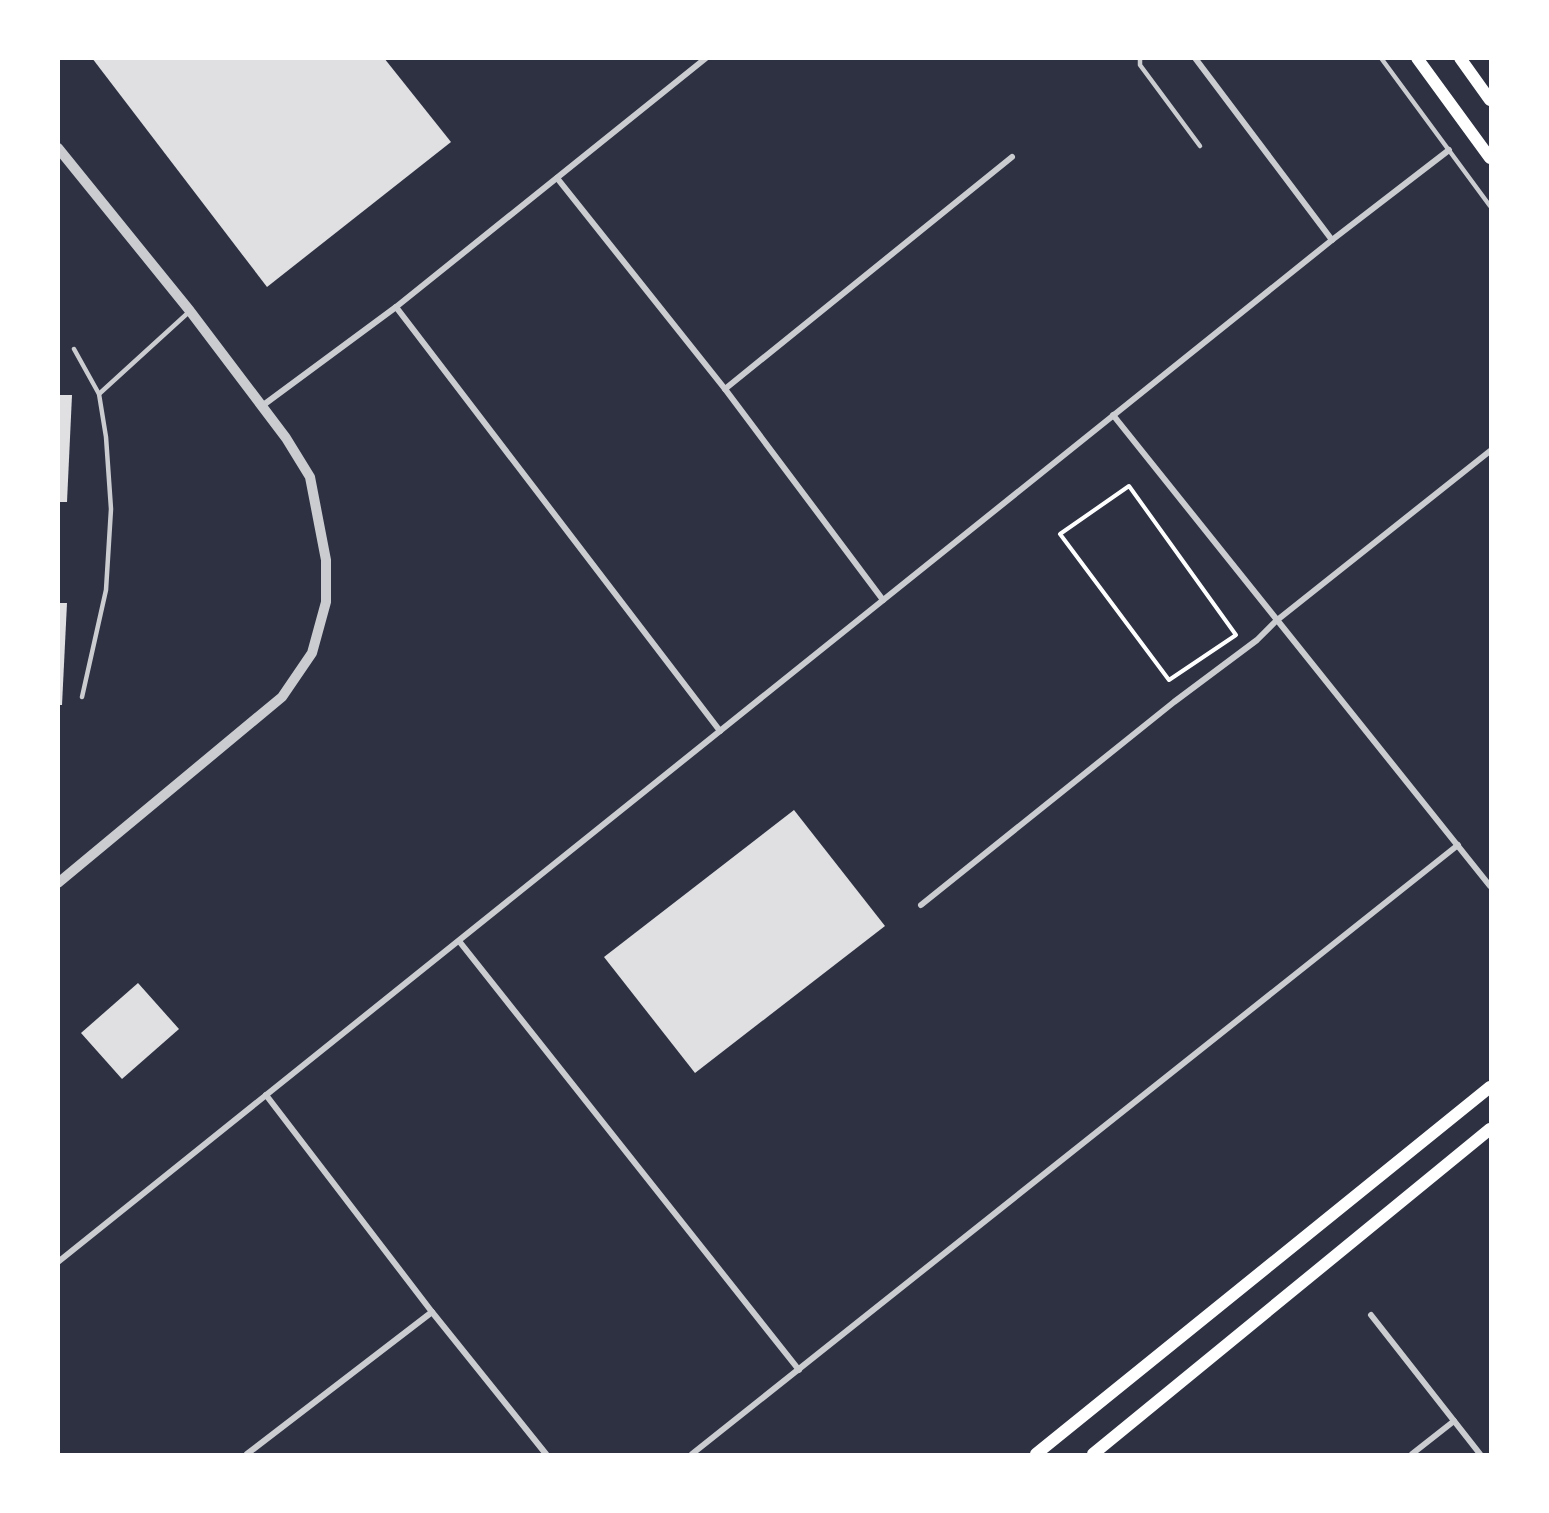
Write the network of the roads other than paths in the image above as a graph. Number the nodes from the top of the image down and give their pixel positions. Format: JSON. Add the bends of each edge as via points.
{"nodes":[{"id":1,"x":706,"y":58,"type":"edge"},
{"id":2,"x":1140,"y":58,"type":"edge"},
{"id":3,"x":1195,"y":58,"type":"edge"},
{"id":4,"x":1381,"y":58,"type":"edge"},
{"id":5,"x":1417,"y":58,"type":"edge"},
{"id":6,"x":1460,"y":58,"type":"edge"},
{"id":7,"x":1491,"y":100,"type":"edge"},
{"id":8,"x":1200,"y":146,"type":"dead end"},
{"id":9,"x":58,"y":148,"type":"edge"},
{"id":10,"x":1449,"y":150,"type":"junction"},
{"id":11,"x":1012,"y":157,"type":"dead end"},
{"id":12,"x":1491,"y":158,"type":"edge"},
{"id":13,"x":557,"y":178,"type":"junction"},
{"id":14,"x":1491,"y":206,"type":"edge"},
{"id":15,"x":1332,"y":240,"type":"junction"},
{"id":16,"x":396,"y":307,"type":"junction"},
{"id":17,"x":190,"y":311,"type":"junction"},
{"id":18,"x":74,"y":349,"type":"dead end"},
{"id":19,"x":725,"y":389,"type":"junction"},
{"id":20,"x":99,"y":394,"type":"junction"},
{"id":21,"x":262,"y":406,"type":"junction"},
{"id":22,"x":1113,"y":415,"type":"junction"},
{"id":23,"x":1491,"y":451,"type":"edge"},
{"id":24,"x":884,"y":600,"type":"junction"},
{"id":25,"x":1276,"y":621,"type":"junction"},
{"id":26,"x":82,"y":697,"type":"dead end"},
{"id":27,"x":720,"y":731,"type":"junction"},
{"id":28,"x":1458,"y":845,"type":"junction"},
{"id":29,"x":58,"y":883,"type":"edge"},
{"id":30,"x":1491,"y":886,"type":"edge"},
{"id":31,"x":921,"y":905,"type":"dead end"},
{"id":32,"x":459,"y":941,"type":"junction"},
{"id":33,"x":1491,"y":1087,"type":"edge"},
{"id":34,"x":266,"y":1095,"type":"junction"},
{"id":35,"x":1491,"y":1130,"type":"edge"},
{"id":36,"x":58,"y":1262,"type":"edge"},
{"id":37,"x":432,"y":1312,"type":"junction"},
{"id":38,"x":1371,"y":1315,"type":"dead end"},
{"id":39,"x":799,"y":1370,"type":"junction"},
{"id":40,"x":1454,"y":1421,"type":"junction"},
{"id":41,"x":247,"y":1455,"type":"edge"},
{"id":42,"x":546,"y":1455,"type":"edge"},
{"id":43,"x":692,"y":1455,"type":"edge"},
{"id":44,"x":1036,"y":1455,"type":"edge"},
{"id":45,"x":1093,"y":1455,"type":"edge"},
{"id":46,"x":1412,"y":1455,"type":"edge"},
{"id":47,"x":1480,"y":1455,"type":"edge"}],
"edges":[{"from":1,"to":13,"type":"street"},
{"from":2,"to":8,"type":"lane","via":[[1140,65]]},
{"from":3,"to":15,"type":"street"},
{"from":4,"to":10,"type":"lane"},
{"from":5,"to":12,"type":"main road"},
{"from":6,"to":7,"type":"main road"},
{"from":9,"to":17,"type":"street"},
{"from":10,"to":14,"type":"lane"},
{"from":10,"to":15,"type":"street"},
{"from":11,"to":19,"type":"street"},
{"from":13,"to":16,"type":"street"},
{"from":13,"to":19,"type":"street"},
{"from":15,"to":22,"type":"street"},
{"from":16,"to":21,"type":"street"},
{"from":16,"to":27,"type":"street"},
{"from":17,"to":20,"type":"lane"},
{"from":17,"to":21,"type":"street"},
{"from":18,"to":20,"type":"lane"},
{"from":19,"to":24,"type":"street"},
{"from":20,"to":26,"type":"lane","via":[[111,509],[106,590]]},
{"from":21,"to":29,"type":"street","via":[[310,477],[326,560],[326,602],[312,653],[282,697]]},
{"from":22,"to":24,"type":"street"},
{"from":22,"to":25,"type":"street"},
{"from":23,"to":25,"type":"street"},
{"from":24,"to":27,"type":"street"},
{"from":25,"to":28,"type":"street"},
{"from":25,"to":31,"type":"street"},
{"from":27,"to":32,"type":"street"},
{"from":28,"to":30,"type":"street"},
{"from":28,"to":39,"type":"street"},
{"from":32,"to":34,"type":"street"},
{"from":32,"to":39,"type":"street"},
{"from":33,"to":44,"type":"main road"},
{"from":34,"to":36,"type":"street"},
{"from":34,"to":37,"type":"street"},
{"from":35,"to":45,"type":"main road"},
{"from":37,"to":41,"type":"street"},
{"from":37,"to":42,"type":"street"},
{"from":38,"to":40,"type":"street"},
{"from":39,"to":43,"type":"street"},
{"from":40,"to":46,"type":"street"},
{"from":40,"to":47,"type":"street"}]}
